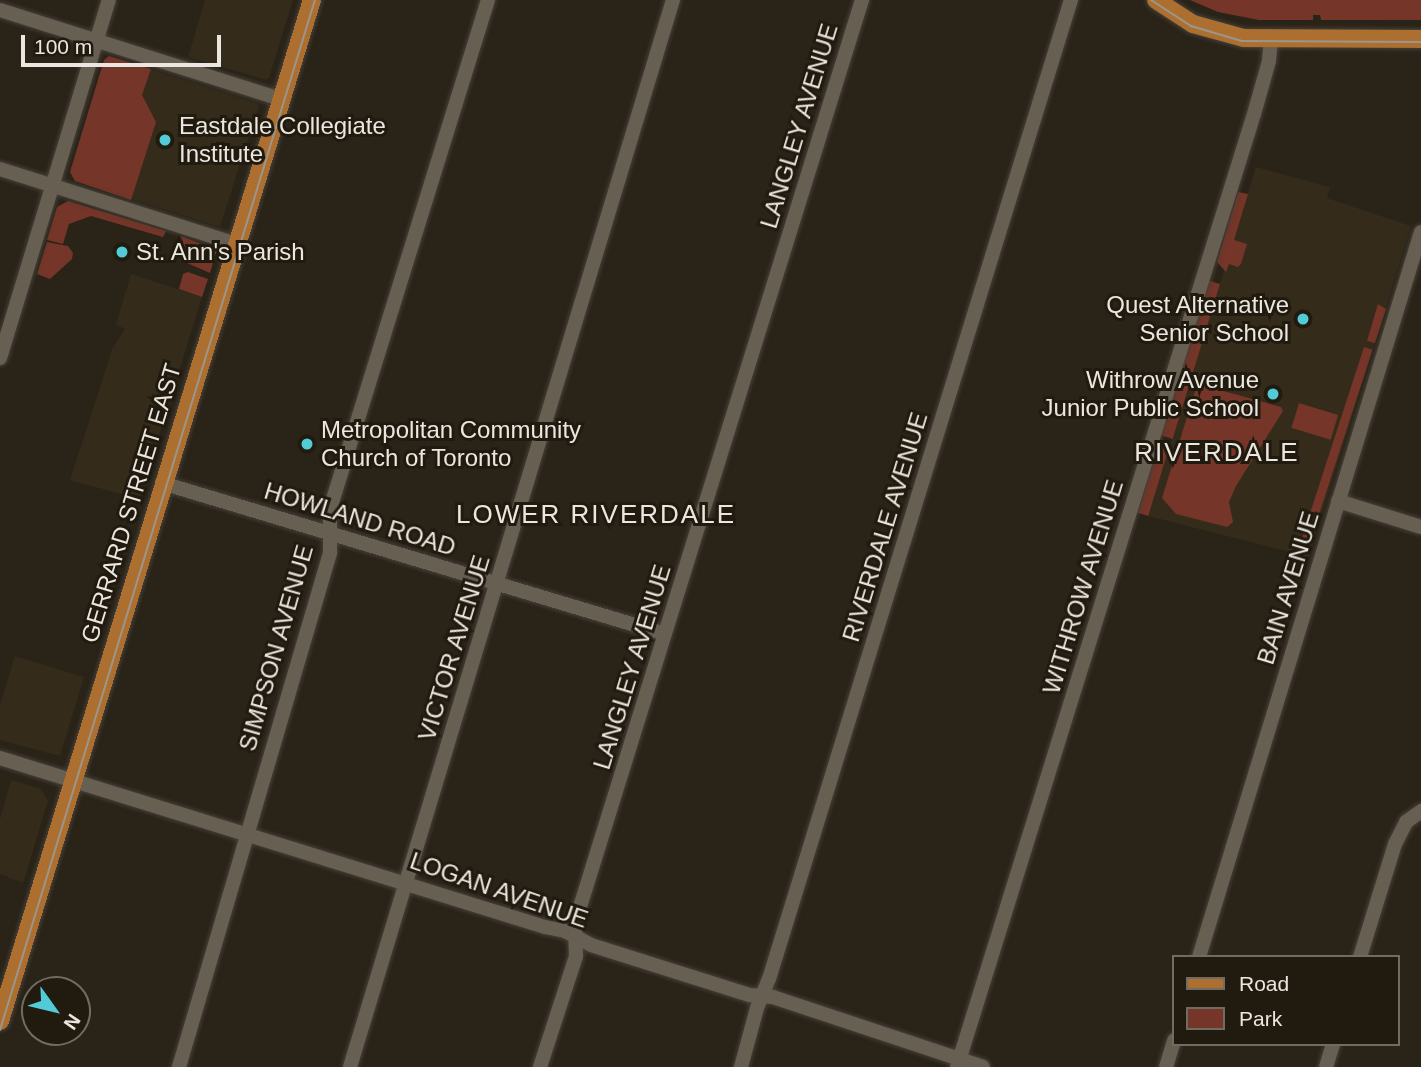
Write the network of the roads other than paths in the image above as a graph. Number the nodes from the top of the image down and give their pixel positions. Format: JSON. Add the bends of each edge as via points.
{"nodes":[{"id":1,"x":109,"y":0,"type":"edge"},
{"id":2,"x":312,"y":0,"type":"edge"},
{"id":3,"x":488,"y":0,"type":"edge"},
{"id":4,"x":673,"y":0,"type":"edge"},
{"id":5,"x":862,"y":0,"type":"edge"},
{"id":6,"x":1071,"y":0,"type":"edge"},
{"id":7,"x":1156,"y":0,"type":"edge"},
{"id":8,"x":0,"y":10,"type":"edge"},
{"id":9,"x":1271,"y":39,"type":"junction"},
{"id":10,"x":1421,"y":39,"type":"edge"},
{"id":11,"x":97,"y":41,"type":"junction"},
{"id":12,"x":281,"y":99,"type":"junction"},
{"id":13,"x":0,"y":169,"type":"edge"},
{"id":14,"x":52,"y":186,"type":"junction"},
{"id":15,"x":1421,"y":232,"type":"edge"},
{"id":16,"x":237,"y":244,"type":"junction"},
{"id":17,"x":0,"y":358,"type":"edge"},
{"id":18,"x":162,"y":483,"type":"junction"},
{"id":19,"x":1338,"y":501,"type":"junction"},
{"id":20,"x":1421,"y":527,"type":"edge"},
{"id":21,"x":329,"y":534,"type":"junction"},
{"id":22,"x":496,"y":585,"type":"junction"},
{"id":23,"x":665,"y":634,"type":"junction"},
{"id":24,"x":0,"y":758,"type":"edge"},
{"id":25,"x":74,"y":780,"type":"junction"},
{"id":26,"x":1421,"y":811,"type":"edge"},
{"id":27,"x":246,"y":833,"type":"junction"},
{"id":28,"x":407,"y":882,"type":"junction"},
{"id":29,"x":576,"y":937,"type":"junction"},
{"id":30,"x":1200,"y":955,"type":"edge"},
{"id":31,"x":1361,"y":955,"type":"edge"},
{"id":32,"x":763,"y":995,"type":"junction"},
{"id":33,"x":0,"y":1021,"type":"edge"},
{"id":34,"x":1172,"y":1046,"type":"edge"},
{"id":35,"x":1332,"y":1046,"type":"edge"},
{"id":36,"x":958,"y":1063,"type":"edge"},
{"id":37,"x":179,"y":1067,"type":"edge"},
{"id":38,"x":350,"y":1067,"type":"edge"},
{"id":39,"x":540,"y":1067,"type":"edge"},
{"id":40,"x":741,"y":1067,"type":"edge"},
{"id":41,"x":983,"y":1067,"type":"edge"},
{"id":42,"x":1166,"y":1067,"type":"edge"},
{"id":43,"x":1326,"y":1067,"type":"edge"}],
"edges":[{"from":1,"to":11,"type":"street"},
{"from":2,"to":12,"type":"main road","name":"GERRARD STREET EAST"},
{"from":3,"to":21,"type":"street","name":"SIMPSON AVENUE","via":[[330,509]]},
{"from":4,"to":22,"type":"street","name":"VICTOR AVENUE"},
{"from":5,"to":23,"type":"street","name":"LANGLEY AVENUE"},
{"from":6,"to":32,"type":"street","name":"RIVERDALE AVENUE"},
{"from":7,"to":9,"type":"main road","via":[[1209,30]]},
{"from":8,"to":11,"type":"street"},
{"from":9,"to":10,"type":"main road"},
{"from":9,"to":36,"type":"street","name":"WITHROW AVENUE","via":[[1254,114]]},
{"from":11,"to":12,"type":"street"},
{"from":11,"to":14,"type":"street"},
{"from":12,"to":16,"type":"main road","name":"GERRARD STREET EAST"},
{"from":13,"to":14,"type":"street"},
{"from":14,"to":16,"type":"street"},
{"from":14,"to":17,"type":"street"},
{"from":15,"to":19,"type":"street","name":"BAIN AVENUE"},
{"from":16,"to":18,"type":"main road","name":"GERRARD STREET EAST"},
{"from":18,"to":21,"type":"street","name":"HOWLAND ROAD"},
{"from":18,"to":25,"type":"main road","name":"GERRARD STREET EAST"},
{"from":19,"to":20,"type":"street"},
{"from":19,"to":30,"type":"street","name":"BAIN AVENUE"},
{"from":21,"to":22,"type":"street","name":"HOWLAND ROAD"},
{"from":21,"to":27,"type":"street","name":"SIMPSON AVENUE","via":[[330,553]]},
{"from":22,"to":23,"type":"street","name":"HOWLAND ROAD"},
{"from":22,"to":28,"type":"street","name":"VICTOR AVENUE"},
{"from":23,"to":29,"type":"street","name":"LANGLEY AVENUE","via":[[575,923]]},
{"from":24,"to":25,"type":"street","name":"LOGAN AVENUE"},
{"from":25,"to":27,"type":"street","name":"LOGAN AVENUE"},
{"from":25,"to":33,"type":"main road","name":"GERRARD STREET EAST"},
{"from":26,"to":31,"type":"street","via":[[1406,822],[1395,844]]},
{"from":27,"to":28,"type":"street","name":"LOGAN AVENUE"},
{"from":27,"to":37,"type":"street","name":"SIMPSON AVENUE"},
{"from":28,"to":29,"type":"street","name":"LOGAN AVENUE"},
{"from":28,"to":38,"type":"street","name":"VICTOR AVENUE"},
{"from":29,"to":32,"type":"street","name":"LOGAN AVENUE","via":[[750,995]]},
{"from":29,"to":39,"type":"street","name":"LANGLEY AVENUE","via":[[576,956]]},
{"from":32,"to":36,"type":"street","name":"LOGAN AVENUE"},
{"from":32,"to":40,"type":"street","name":"RIVERDALE AVENUE"},
{"from":34,"to":42,"type":"street"},
{"from":35,"to":43,"type":"street"},
{"from":36,"to":41,"type":"street","name":"LOGAN AVENUE"}]}
